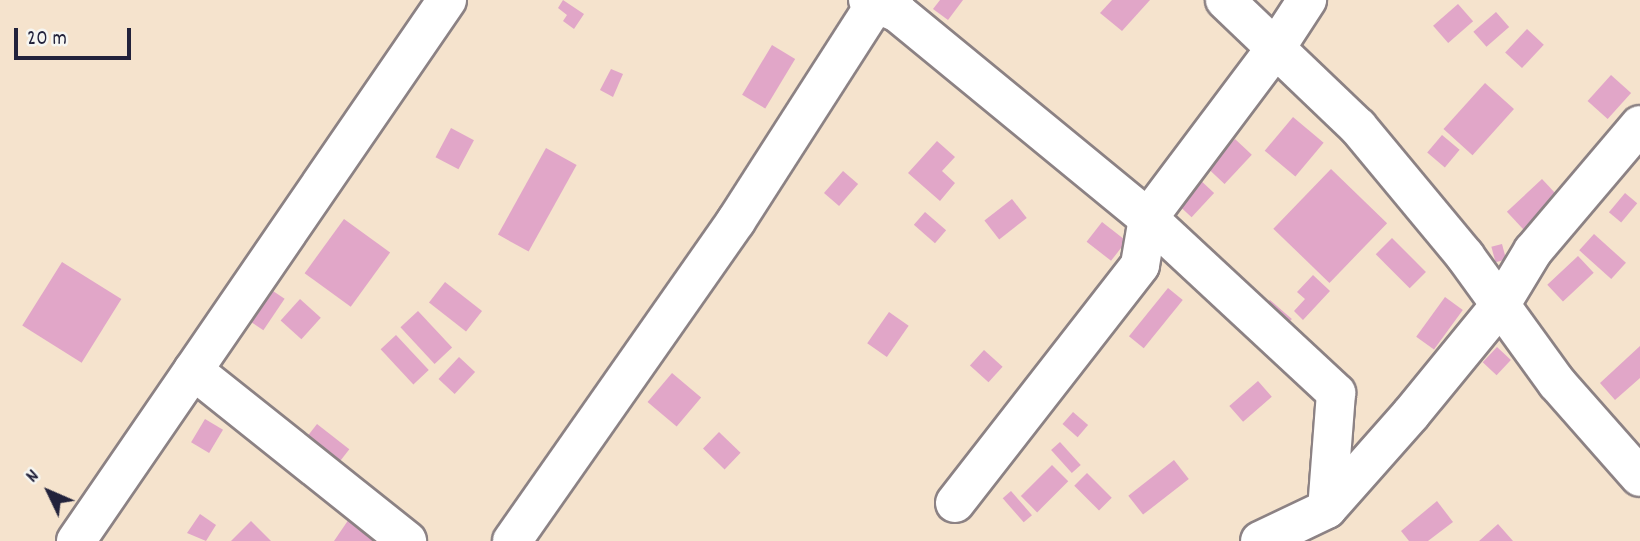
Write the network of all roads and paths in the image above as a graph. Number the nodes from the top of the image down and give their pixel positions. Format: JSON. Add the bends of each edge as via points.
{"nodes":[{"id":1,"x":447,"y":0,"type":"edge"},
{"id":2,"x":1225,"y":0,"type":"edge"},
{"id":3,"x":1307,"y":0,"type":"edge"},
{"id":4,"x":874,"y":1,"type":"edge"},
{"id":5,"x":1276,"y":49,"type":"junction"},
{"id":6,"x":1640,"y":125,"type":"edge"},
{"id":7,"x":1148,"y":218,"type":"junction"},
{"id":8,"x":1501,"y":304,"type":"junction"},
{"id":9,"x":193,"y":370,"type":"junction"},
{"id":10,"x":1640,"y":477,"type":"edge"},
{"id":11,"x":955,"y":503,"type":"dead end"},
{"id":12,"x":1324,"y":525,"type":"edge"},
{"id":13,"x":76,"y":541,"type":"edge"},
{"id":14,"x":407,"y":541,"type":"edge"},
{"id":15,"x":512,"y":541,"type":"edge"},
{"id":16,"x":1259,"y":541,"type":"edge"}],
"edges":[{"from":1,"to":9,"type":"street"},
{"from":2,"to":5,"type":"street"},
{"from":3,"to":5,"type":"street"},
{"from":4,"to":7,"type":"street","via":[[898,13]]},
{"from":4,"to":15,"type":"street","via":[[736,221]]},
{"from":5,"to":7,"type":"street"},
{"from":5,"to":8,"type":"street","via":[[1357,127]]},
{"from":6,"to":8,"type":"street","via":[[1534,251]]},
{"from":7,"to":11,"type":"street","via":[[1140,265]]},
{"from":7,"to":12,"type":"street","via":[[1336,393]]},
{"from":8,"to":10,"type":"street","via":[[1557,383]]},
{"from":8,"to":12,"type":"street"},
{"from":9,"to":13,"type":"street"},
{"from":9,"to":14,"type":"street"},
{"from":12,"to":16,"type":"street"}]}
